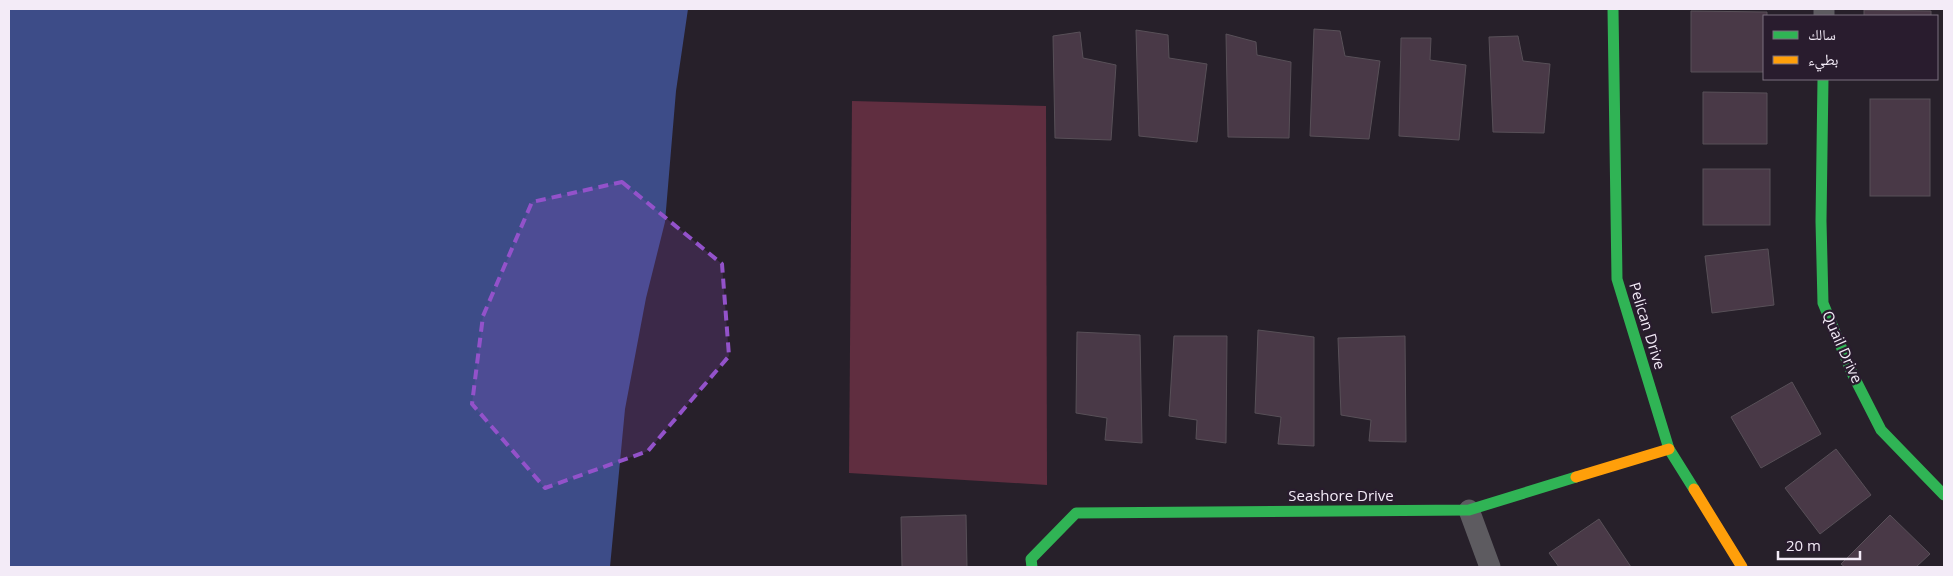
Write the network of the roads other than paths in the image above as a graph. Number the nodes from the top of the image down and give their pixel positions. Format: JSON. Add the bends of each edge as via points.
{"nodes":[{"id":1,"x":1613,"y":9,"type":"edge"},
{"id":2,"x":1823,"y":80,"type":"edge"},
{"id":3,"x":1669,"y":449,"type":"junction"},
{"id":4,"x":1944,"y":495,"type":"edge"},
{"id":5,"x":1469,"y":510,"type":"junction"},
{"id":6,"x":1032,"y":567,"type":"edge"},
{"id":7,"x":1490,"y":567,"type":"edge"},
{"id":8,"x":1742,"y":567,"type":"edge"}],
"edges":[{"from":1,"to":3,"type":"street","name":"Pelican Drive","via":[[1617,280]]},
{"from":2,"to":4,"type":"street","name":"Quail Drive","via":[[1823,303],[1852,374],[1881,430]]},
{"from":3,"to":5,"type":"street","name":"Seashore Drive"},
{"from":3,"to":8,"type":"street","name":"Pelican Drive"},
{"from":5,"to":6,"type":"street","name":"Seashore Drive","via":[[1076,513],[1031,559]]},
{"from":5,"to":7,"type":"street"}]}
